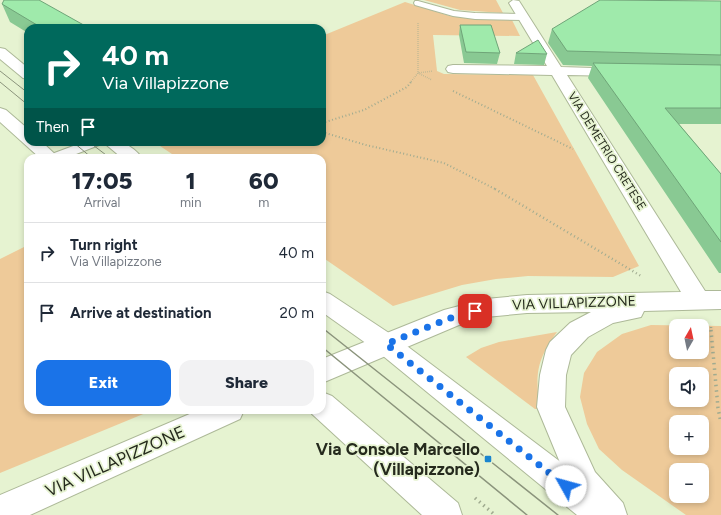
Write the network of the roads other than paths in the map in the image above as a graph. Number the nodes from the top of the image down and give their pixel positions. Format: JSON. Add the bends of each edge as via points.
{"nodes":[{"id":1,"x":418,"y":3,"type":"dead end"},
{"id":2,"x":515,"y":3,"type":"dead end"},
{"id":3,"x":523,"y":17,"type":"junction"},
{"id":4,"x":0,"y":52,"type":"edge"},
{"id":5,"x":453,"y":69,"type":"dead end"},
{"id":6,"x":557,"y":70,"type":"junction"},
{"id":7,"x":24,"y":72,"type":"edge"},
{"id":8,"x":635,"y":72,"type":"edge"},
{"id":9,"x":0,"y":113,"type":"edge"},
{"id":10,"x":24,"y":134,"type":"edge"},
{"id":11,"x":36,"y":146,"type":"edge"},
{"id":12,"x":85,"y":146,"type":"edge"},
{"id":13,"x":117,"y":146,"type":"edge"},
{"id":14,"x":46,"y":154,"type":"edge"},
{"id":15,"x":64,"y":154,"type":"edge"},
{"id":16,"x":128,"y":154,"type":"edge"},
{"id":17,"x":710,"y":300,"type":"edge"},
{"id":18,"x":326,"y":303,"type":"edge"},
{"id":19,"x":386,"y":344,"type":"junction"},
{"id":20,"x":326,"y":369,"type":"edge"},
{"id":21,"x":326,"y":409,"type":"edge"},
{"id":22,"x":221,"y":414,"type":"edge"},
{"id":23,"x":0,"y":512,"type":"edge"},
{"id":24,"x":446,"y":515,"type":"edge"},
{"id":25,"x":603,"y":515,"type":"edge"},
{"id":26,"x":611,"y":515,"type":"edge"}],
"edges":[{"from":1,"to":3,"type":"lane","via":[[475,16]]},
{"from":2,"to":3,"type":"street","name":"VIA DEMETRIO CRETESE"},
{"from":3,"to":6,"type":"street","name":"VIA DEMETRIO CRETESE"},
{"from":4,"to":7,"type":"street"},
{"from":5,"to":6,"type":"street"},
{"from":6,"to":8,"type":"street"},
{"from":6,"to":17,"type":"street","name":"VIA DEMETRIO CRETESE"},
{"from":9,"to":10,"type":"street"},
{"from":11,"to":14,"type":"street"},
{"from":12,"to":15,"type":"lane"},
{"from":13,"to":16,"type":"street"},
{"from":17,"to":19,"type":"street","name":"VIA VILLAPIZZONE","via":[[527,304],[486,308],[453,317]]},
{"from":17,"to":26,"type":"street","via":[[607,315],[578,330],[559,350],[553,375],[551,407],[584,483]]},
{"from":18,"to":19,"type":"street"},
{"from":19,"to":20,"type":"street","name":"VIA VILLAPIZZONE"},
{"from":19,"to":25,"type":"street"},
{"from":21,"to":24,"type":"street"},
{"from":22,"to":23,"type":"street","name":"VIA VILLAPIZZONE"}]}
